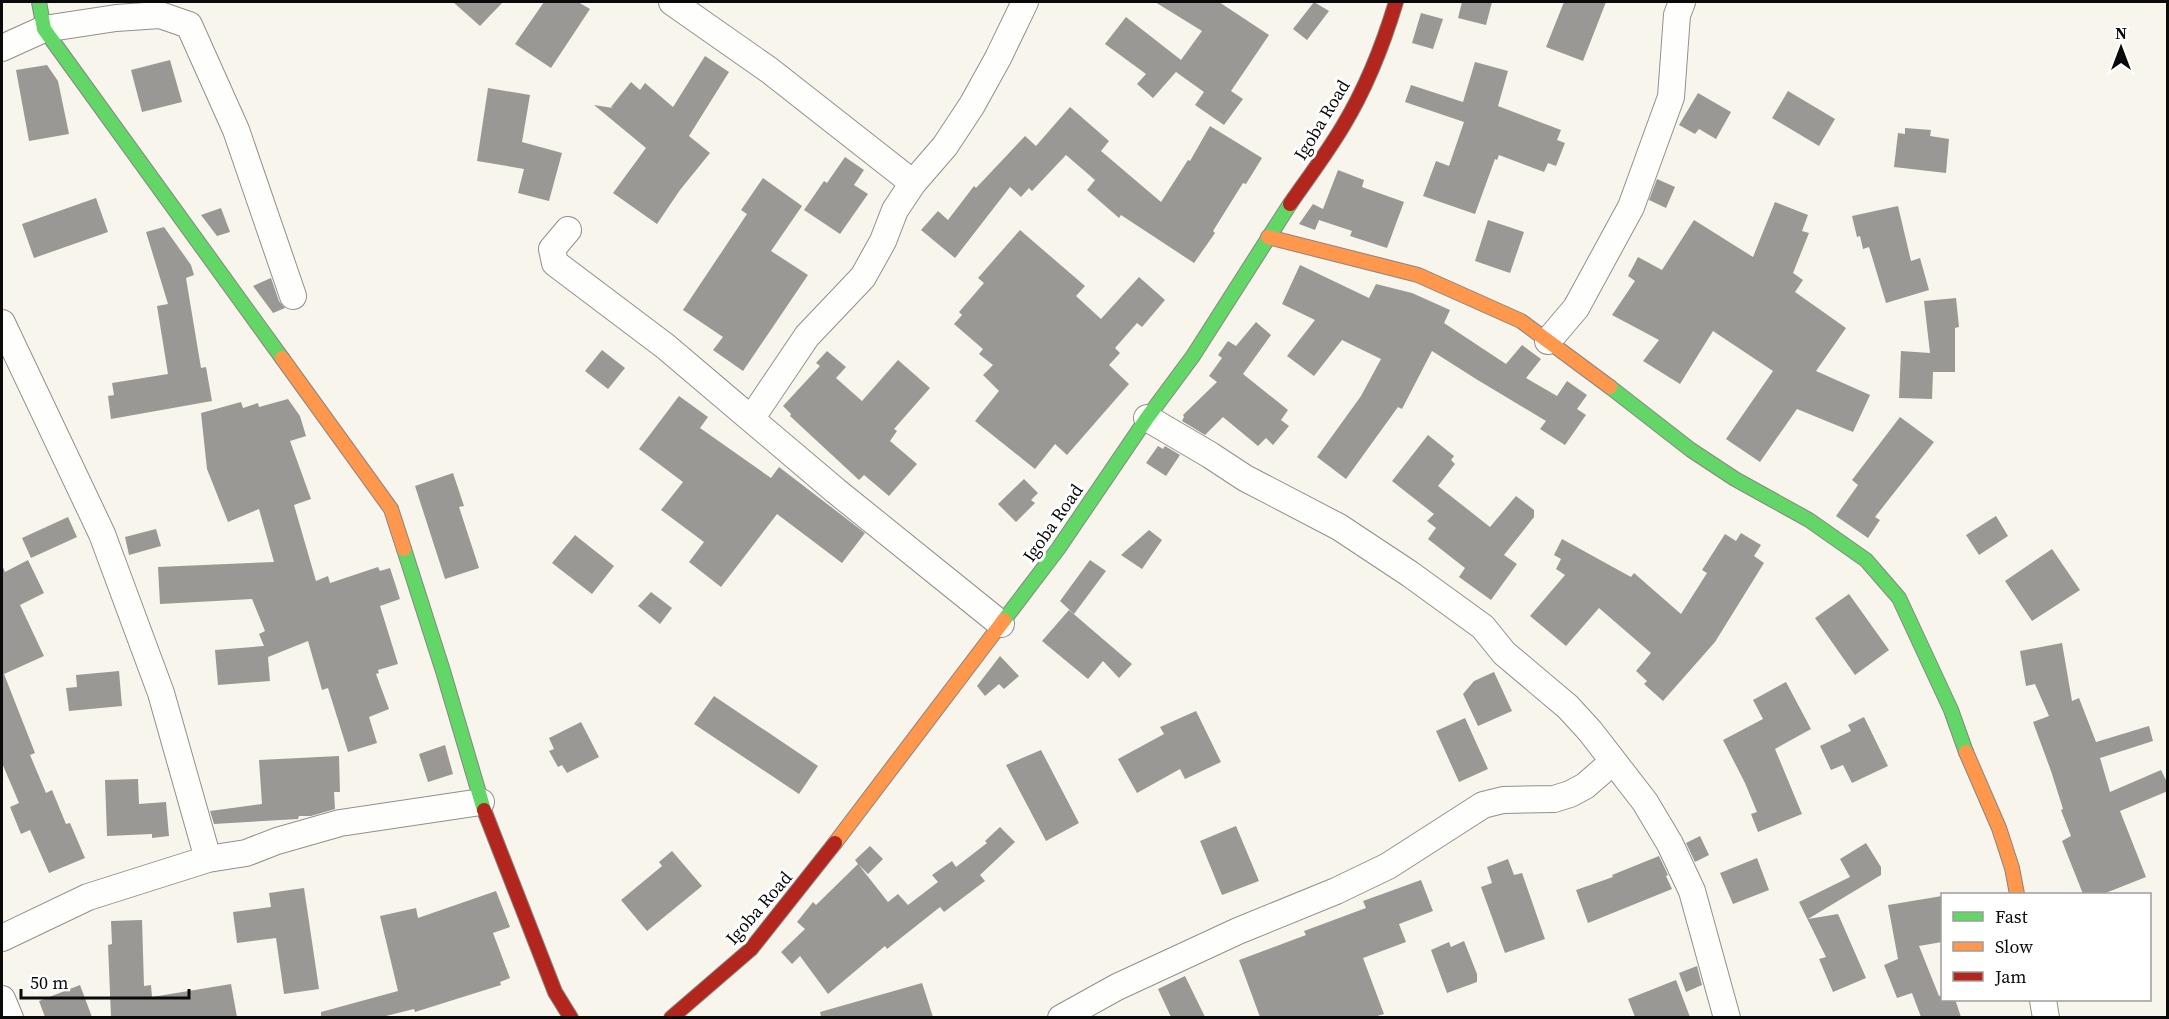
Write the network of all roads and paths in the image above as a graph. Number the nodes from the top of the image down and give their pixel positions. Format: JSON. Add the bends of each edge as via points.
{"nodes":[{"id":1,"x":39,"y":2,"type":"edge"},
{"id":2,"x":672,"y":2,"type":"edge"},
{"id":3,"x":1025,"y":2,"type":"edge"},
{"id":4,"x":1396,"y":2,"type":"edge"},
{"id":5,"x":1682,"y":2,"type":"edge"},
{"id":6,"x":44,"y":29,"type":"junction"},
{"id":7,"x":2,"y":48,"type":"edge"},
{"id":8,"x":913,"y":183,"type":"junction"},
{"id":9,"x":568,"y":230,"type":"dead end"},
{"id":10,"x":1268,"y":237,"type":"junction"},
{"id":11,"x":293,"y":296,"type":"dead end"},
{"id":12,"x":2,"y":323,"type":"edge"},
{"id":13,"x":1548,"y":341,"type":"junction"},
{"id":14,"x":1148,"y":417,"type":"junction"},
{"id":15,"x":751,"y":419,"type":"junction"},
{"id":16,"x":1001,"y":624,"type":"junction"},
{"id":17,"x":1610,"y":757,"type":"junction"},
{"id":18,"x":481,"y":802,"type":"junction"},
{"id":19,"x":208,"y":859,"type":"junction"},
{"id":20,"x":2017,"y":893,"type":"edge"},
{"id":21,"x":2,"y":938,"type":"edge"},
{"id":22,"x":2,"y":999,"type":"edge"},
{"id":23,"x":2043,"y":1001,"type":"edge"},
{"id":24,"x":10,"y":1017,"type":"edge"},
{"id":25,"x":571,"y":1017,"type":"edge"},
{"id":26,"x":671,"y":1017,"type":"edge"},
{"id":27,"x":1061,"y":1017,"type":"edge"},
{"id":28,"x":1727,"y":1017,"type":"edge"},
{"id":29,"x":2046,"y":1017,"type":"edge"}],
"edges":[{"from":1,"to":6,"type":"street"},
{"from":2,"to":8,"type":"street","via":[[769,70]]},
{"from":3,"to":8,"type":"street","via":[[972,105],[945,146]]},
{"from":4,"to":10,"type":"street","name":"Igoba Road","via":[[1371,72],[1343,126]]},
{"from":5,"to":13,"type":"street","via":[[1677,15],[1671,97],[1631,207],[1576,308]]},
{"from":6,"to":7,"type":"street"},
{"from":6,"to":11,"type":"street","via":[[160,15],[189,25],[236,130]]},
{"from":6,"to":18,"type":"street","via":[[391,508]]},
{"from":8,"to":15,"type":"street","via":[[895,210],[863,277],[807,336]]},
{"from":9,"to":15,"type":"street","via":[[552,249],[555,263],[665,346]]},
{"from":10,"to":13,"type":"street","via":[[1418,275],[1521,321]]},
{"from":10,"to":14,"type":"street","name":"Igoba Road","via":[[1199,347]]},
{"from":12,"to":19,"type":"street","via":[[102,534],[161,693]]},
{"from":13,"to":20,"type":"street","via":[[1691,450],[1838,538],[1866,560],[1899,598],[1999,828]]},
{"from":14,"to":16,"type":"street","name":"Igoba Road","via":[[1058,549]]},
{"from":14,"to":17,"type":"street","via":[[1245,478],[1339,527],[1483,627],[1503,653],[1568,707]]},
{"from":15,"to":16,"type":"street"},
{"from":16,"to":26,"type":"street","name":"Igoba Road","via":[[752,949]]},
{"from":17,"to":27,"type":"street","via":[[1608,766],[1570,794],[1483,805],[1388,866],[1227,936]]},
{"from":17,"to":28,"type":"street","via":[[1671,844],[1703,927]]},
{"from":18,"to":19,"type":"street","via":[[340,823],[246,853]]},
{"from":18,"to":25,"type":"street","via":[[555,992]]},
{"from":19,"to":21,"type":"street","via":[[88,897]]},
{"from":22,"to":24,"type":"street"},
{"from":23,"to":29,"type":"street"}]}
